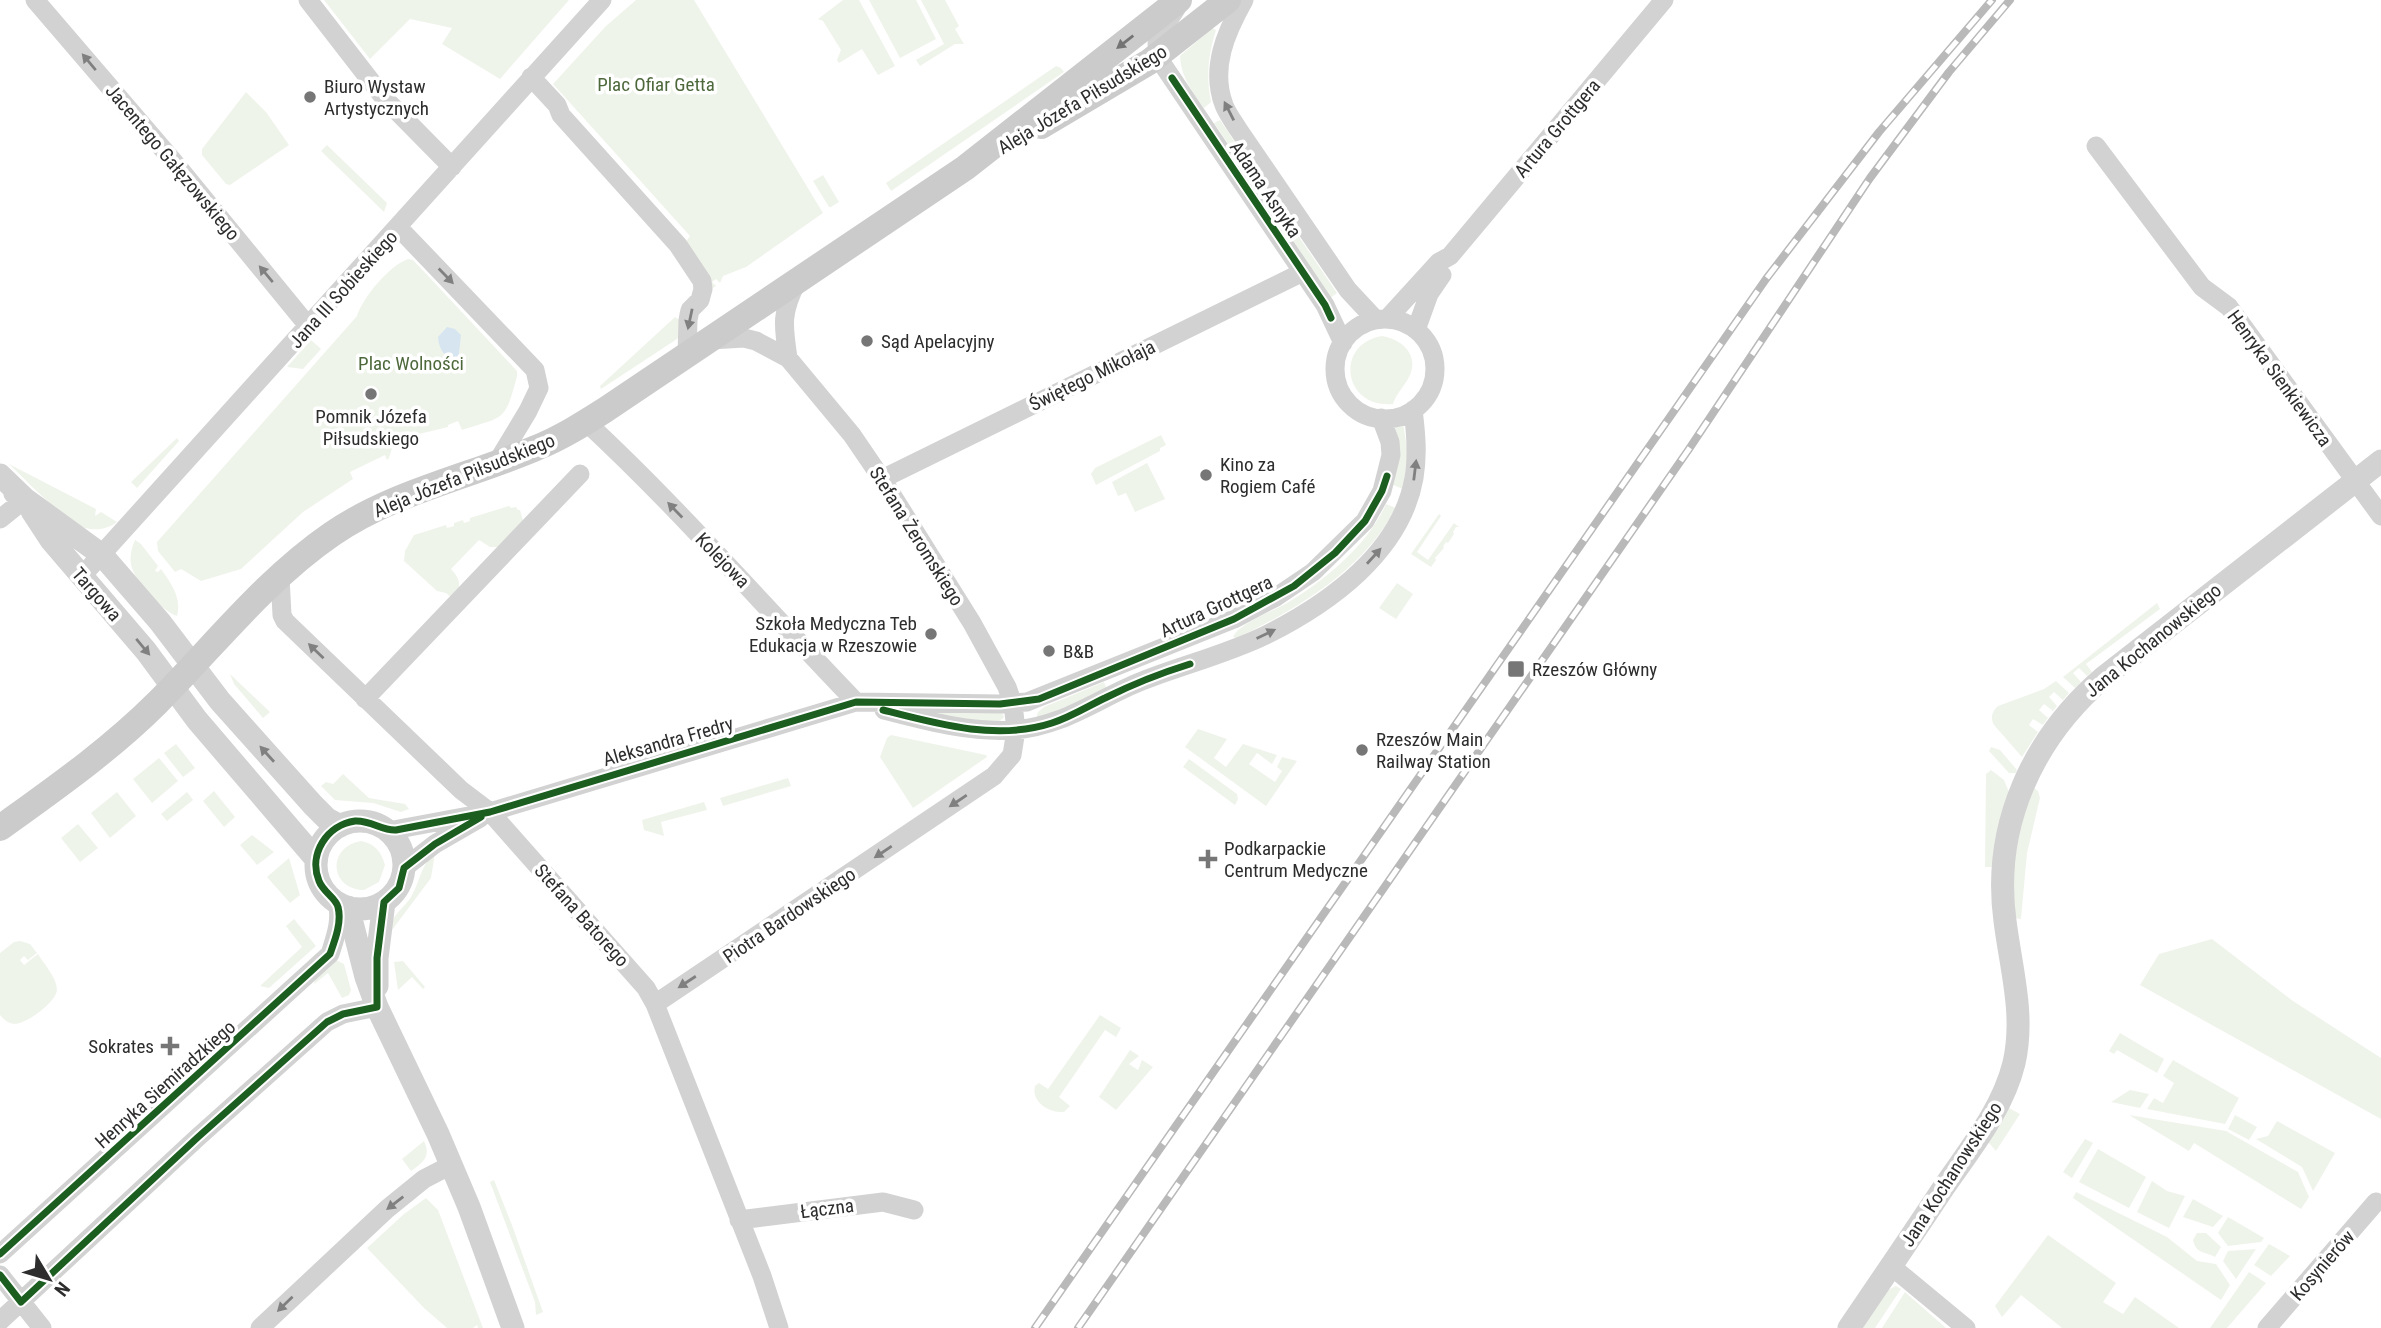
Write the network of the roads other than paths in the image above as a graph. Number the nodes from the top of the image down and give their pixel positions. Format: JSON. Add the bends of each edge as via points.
{"nodes":[{"id":1,"x":35,"y":0,"type":"edge"},
{"id":2,"x":308,"y":0,"type":"edge"},
{"id":3,"x":602,"y":0,"type":"edge"},
{"id":4,"x":1180,"y":0,"type":"edge"},
{"id":5,"x":1228,"y":0,"type":"edge"},
{"id":6,"x":1244,"y":0,"type":"edge"},
{"id":7,"x":1664,"y":0,"type":"edge"},
{"id":8,"x":1158,"y":55,"type":"junction"},
{"id":9,"x":531,"y":77,"type":"junction"},
{"id":10,"x":2096,"y":146,"type":"dead end"},
{"id":11,"x":452,"y":167,"type":"junction"},
{"id":12,"x":965,"y":168,"type":"junction"},
{"id":13,"x":398,"y":227,"type":"junction"},
{"id":14,"x":1450,"y":256,"type":"junction"},
{"id":15,"x":1303,"y":272,"type":"junction"},
{"id":16,"x":797,"y":282,"type":"junction"},
{"id":17,"x":1382,"y":320,"type":"junction"},
{"id":18,"x":309,"y":327,"type":"junction"},
{"id":19,"x":1416,"y":330,"type":"junction"},
{"id":20,"x":710,"y":340,"type":"junction"},
{"id":21,"x":1343,"y":343,"type":"junction"},
{"id":22,"x":687,"y":355,"type":"junction"},
{"id":23,"x":788,"y":358,"type":"junction"},
{"id":24,"x":1413,"y":410,"type":"junction"},
{"id":25,"x":1381,"y":418,"type":"junction"},
{"id":26,"x":586,"y":422,"type":"junction"},
{"id":27,"x":2381,"y":461,"type":"edge"},
{"id":28,"x":496,"y":464,"type":"junction"},
{"id":29,"x":580,"y":474,"type":"dead end"},
{"id":30,"x":0,"y":475,"type":"edge"},
{"id":31,"x":882,"y":479,"type":"junction"},
{"id":32,"x":2356,"y":481,"type":"junction"},
{"id":33,"x":0,"y":488,"type":"edge"},
{"id":34,"x":24,"y":499,"type":"junction"},
{"id":35,"x":2381,"y":516,"type":"edge"},
{"id":36,"x":0,"y":519,"type":"edge"},
{"id":37,"x":103,"y":555,"type":"junction"},
{"id":38,"x":82,"y":576,"type":"junction"},
{"id":39,"x":280,"y":578,"type":"junction"},
{"id":40,"x":192,"y":664,"type":"junction"},
{"id":41,"x":173,"y":686,"type":"junction"},
{"id":42,"x":365,"y":699,"type":"junction"},
{"id":43,"x":856,"y":702,"type":"junction"},
{"id":44,"x":1013,"y":704,"type":"junction"},
{"id":45,"x":1016,"y":730,"type":"junction"},
{"id":46,"x":490,"y":812,"type":"junction"},
{"id":47,"x":340,"y":826,"type":"junction"},
{"id":48,"x":0,"y":828,"type":"edge"},
{"id":49,"x":388,"y":831,"type":"junction"},
{"id":50,"x":316,"y":859,"type":"junction"},
{"id":51,"x":404,"y":868,"type":"junction"},
{"id":52,"x":384,"y":902,"type":"junction"},
{"id":53,"x":341,"y":913,"type":"junction"},
{"id":54,"x":654,"y":1004,"type":"junction"},
{"id":55,"x":377,"y":1007,"type":"junction"},
{"id":56,"x":451,"y":1165,"type":"junction"},
{"id":57,"x":2376,"y":1202,"type":"dead end"},
{"id":58,"x":914,"y":1210,"type":"dead end"},
{"id":59,"x":740,"y":1220,"type":"junction"},
{"id":60,"x":0,"y":1254,"type":"edge"},
{"id":61,"x":1891,"y":1266,"type":"junction"},
{"id":62,"x":0,"y":1275,"type":"edge"},
{"id":63,"x":21,"y":1301,"type":"junction"},
{"id":64,"x":0,"y":1321,"type":"edge"},
{"id":65,"x":42,"y":1328,"type":"edge"},
{"id":66,"x":260,"y":1328,"type":"edge"},
{"id":67,"x":513,"y":1328,"type":"edge"},
{"id":68,"x":779,"y":1328,"type":"edge"},
{"id":69,"x":1849,"y":1328,"type":"edge"},
{"id":70,"x":1966,"y":1328,"type":"edge"},
{"id":71,"x":2267,"y":1328,"type":"edge"}],
"edges":[{"from":18,"to":1,"type":"street","name":"Jacentego Gałęzowskiego","one_way":true},
{"from":2,"to":11,"type":"street","via":[[384,98]]},
{"from":3,"to":9,"type":"street","name":"Jana III Sobieskiego"},
{"from":4,"to":8,"type":"street","via":[[1158,37]]},
{"from":4,"to":12,"type":"main road","name":"Aleja Józefa Piłsudskiego","one_way":true},
{"from":5,"to":8,"type":"main road","name":"Aleja Józefa Piłsudskiego"},
{"from":17,"to":6,"type":"street","name":"Adama Asnyka","one_way":true,"via":[[1348,290],[1224,105],[1219,66],[1222,49]]},
{"from":7,"to":14,"type":"street","name":"Artura Grottgera"},
{"from":8,"to":12,"type":"main road","name":"Aleja Józefa Piłsudskiego"},
{"from":8,"to":15,"type":"street","name":"Adama Asnyka"},
{"from":9,"to":11,"type":"street","name":"Jana III Sobieskiego"},
{"from":9,"to":22,"type":"street","one_way":true,"via":[[678,245],[702,281],[700,300],[690,310]]},
{"from":10,"to":32,"type":"street","name":"Henryka Sienkiewicza","via":[[2202,287],[2229,307]]},
{"from":11,"to":13,"type":"street","name":"Jana III Sobieskiego"},
{"from":12,"to":16,"type":"main road","name":"Aleja Józefa Piłsudskiego"},
{"from":13,"to":18,"type":"street","name":"Jana III Sobieskiego"},
{"from":13,"to":28,"type":"street","one_way":true,"via":[[535,370],[539,388]]},
{"from":14,"to":17,"type":"street","name":"Artura Grottgera"},
{"from":14,"to":19,"type":"street","name":"Artura Grottgera"},
{"from":15,"to":21,"type":"street","name":"Adama Asnyka"},
{"from":15,"to":31,"type":"street","name":"Świętego Mikołaja"},
{"from":16,"to":20,"type":"main road","name":"Aleja Józefa Piłsudskiego"},
{"from":16,"to":23,"type":"street","via":[[784,316]]},
{"from":17,"to":19,"type":"street"},
{"from":17,"to":21,"type":"street","via":[[1358,327]]},
{"from":18,"to":37,"type":"street","name":"Jana III Sobieskiego"},
{"from":19,"to":24,"type":"street","via":[[1429,345],[1435,368],[1430,389]]},
{"from":20,"to":22,"type":"main road","name":"Aleja Józefa Piłsudskiego"},
{"from":20,"to":23,"type":"street","name":"Stefana Żeromskiego","via":[[744,338]]},
{"from":21,"to":25,"type":"street","via":[[1335,370],[1342,394],[1360,412]]},
{"from":22,"to":26,"type":"main road","name":"Aleja Józefa Piłsudskiego"},
{"from":23,"to":31,"type":"street","name":"Stefana Żeromskiego"},
{"from":24,"to":25,"type":"street"},
{"from":45,"to":24,"type":"street","name":"Artura Grottgera","one_way":true,"via":[[1052,724],[1141,682],[1266,635],[1347,582],[1387,541],[1403,514],[1416,461]]},
{"from":25,"to":44,"type":"street","name":"Artura Grottgera","via":[[1391,455],[1382,491],[1365,521],[1313,572],[1234,619],[1039,699]]},
{"from":26,"to":28,"type":"main road","name":"Aleja Józefa Piłsudskiego","via":[[561,438]]},
{"from":43,"to":26,"type":"street","name":"Kolejowa","one_way":true},
{"from":27,"to":32,"type":"street","name":"Jana Kochanowskiego"},
{"from":28,"to":39,"type":"main road","name":"Aleja Józefa Piłsudskiego","via":[[383,505],[330,535]]},
{"from":29,"to":42,"type":"street"},
{"from":30,"to":34,"type":"street","name":"Targowa"},
{"from":31,"to":44,"type":"street","name":"Stefana Żeromskiego","via":[[972,622]]},
{"from":32,"to":35,"type":"street","name":"Henryka Sienkiewicza"},
{"from":32,"to":61,"type":"street","name":"Jana Kochanowskiego","via":[[2087,692],[2043,744],[2008,827],[2003,866],[2005,919],[2017,992],[2019,1029],[2014,1064],[2003,1095],[1981,1132]]},
{"from":33,"to":34,"type":"street"},
{"from":34,"to":36,"type":"street"},
{"from":34,"to":37,"type":"street","name":"Targowa"},
{"from":34,"to":38,"type":"street","name":"Targowa"},
{"from":37,"to":38,"type":"street","name":"Jana III Sobieskiego"},
{"from":37,"to":40,"type":"street","name":"Targowa"},
{"from":38,"to":41,"type":"street","name":"Targowa","one_way":true},
{"from":39,"to":40,"type":"main road","name":"Aleja Józefa Piłsudskiego"},
{"from":42,"to":39,"type":"street","name":"Stefana Batorego","one_way":true,"via":[[285,621]]},
{"from":40,"to":41,"type":"main road","name":"Aleja Józefa Piłsudskiego"},
{"from":47,"to":40,"type":"street","name":"Targowa","one_way":true,"via":[[327,819],[296,786]]},
{"from":41,"to":48,"type":"main road","name":"Aleja Józefa Piłsudskiego","via":[[126,732]]},
{"from":41,"to":50,"type":"street","name":"Targowa"},
{"from":42,"to":46,"type":"street","name":"Stefana Batorego"},
{"from":43,"to":44,"type":"street","name":"Artura Grottgera"},
{"from":43,"to":45,"type":"street","name":"Artura Grottgera","via":[[970,730]]},
{"from":43,"to":46,"type":"street","name":"Aleksandra Fredry"},
{"from":44,"to":45,"type":"street","name":"Stefana Żeromskiego"},
{"from":45,"to":54,"type":"street","name":"Piotra Bardowskiego","one_way":true,"via":[[1012,755],[994,776]]},
{"from":46,"to":49,"type":"street"},
{"from":46,"to":51,"type":"street"},
{"from":46,"to":54,"type":"street","name":"Stefana Batorego","via":[[625,962]]},
{"from":47,"to":49,"type":"street","via":[[370,822]]},
{"from":47,"to":50,"type":"street","via":[[324,839]]},
{"from":49,"to":51,"type":"street","via":[[401,847]]},
{"from":50,"to":53,"type":"street","via":[[319,882]]},
{"from":51,"to":52,"type":"street","via":[[399,888]]},
{"from":52,"to":53,"type":"street"},
{"from":52,"to":55,"type":"street"},
{"from":53,"to":55,"type":"street"},
{"from":53,"to":60,"type":"street","name":"Henryka Siemiradzkiego","via":[[330,954]]},
{"from":54,"to":59,"type":"street","name":"Stefana Batorego"},
{"from":55,"to":56,"type":"street"},
{"from":55,"to":63,"type":"street","via":[[343,1014],[327,1023]]},
{"from":56,"to":66,"type":"street","one_way":true,"via":[[387,1209]]},
{"from":56,"to":67,"type":"street"},
{"from":57,"to":71,"type":"street","name":"Kosynierów"},
{"from":58,"to":59,"type":"street","name":"Łączna","via":[[883,1202]]},
{"from":59,"to":68,"type":"street","name":"Stefana Batorego"},
{"from":61,"to":69,"type":"street","name":"Jana Kochanowskiego"},
{"from":61,"to":70,"type":"street"},
{"from":62,"to":63,"type":"street"},
{"from":63,"to":64,"type":"street"},
{"from":63,"to":65,"type":"street"}]}
